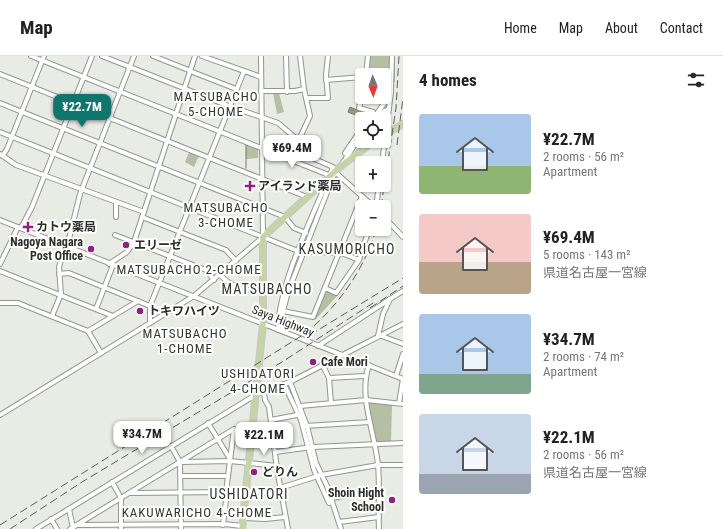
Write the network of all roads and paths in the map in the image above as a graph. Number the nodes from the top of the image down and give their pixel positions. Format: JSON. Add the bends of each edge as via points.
{"nodes":[{"id":1,"x":30,"y":56,"type":"edge"},
{"id":2,"x":92,"y":56,"type":"edge"},
{"id":3,"x":102,"y":56,"type":"edge"},
{"id":4,"x":134,"y":56,"type":"edge"},
{"id":5,"x":153,"y":56,"type":"edge"},
{"id":6,"x":195,"y":56,"type":"edge"},
{"id":7,"x":202,"y":56,"type":"edge"},
{"id":8,"x":261,"y":56,"type":"edge"},
{"id":9,"x":286,"y":56,"type":"edge"},
{"id":10,"x":300,"y":56,"type":"edge"},
{"id":11,"x":328,"y":56,"type":"edge"},
{"id":12,"x":368,"y":56,"type":"edge"},
{"id":13,"x":392,"y":56,"type":"edge"},
{"id":14,"x":43,"y":58,"type":"edge"},
{"id":15,"x":130,"y":67,"type":"junction"},
{"id":16,"x":367,"y":68,"type":"edge"},
{"id":17,"x":190,"y":71,"type":"junction"},
{"id":18,"x":244,"y":71,"type":"junction"},
{"id":19,"x":0,"y":74,"type":"edge"},
{"id":20,"x":84,"y":77,"type":"junction"},
{"id":21,"x":261,"y":77,"type":"junction"},
{"id":22,"x":355,"y":77,"type":"edge"},
{"id":23,"x":326,"y":80,"type":"junction"},
{"id":24,"x":32,"y":86,"type":"junction"},
{"id":25,"x":391,"y":86,"type":"edge"},
{"id":26,"x":185,"y":89,"type":"junction"},
{"id":27,"x":304,"y":89,"type":"junction"},
{"id":28,"x":236,"y":90,"type":"junction"},
{"id":29,"x":120,"y":92,"type":"junction"},
{"id":30,"x":261,"y":92,"type":"junction"},
{"id":31,"x":287,"y":92,"type":"junction"},
{"id":32,"x":306,"y":98,"type":"junction"},
{"id":33,"x":0,"y":103,"type":"edge"},
{"id":34,"x":74,"y":103,"type":"junction"},
{"id":35,"x":360,"y":104,"type":"edge"},
{"id":36,"x":390,"y":104,"type":"edge"},
{"id":37,"x":229,"y":106,"type":"junction"},
{"id":38,"x":389,"y":109,"type":"junction"},
{"id":39,"x":21,"y":112,"type":"junction"},
{"id":40,"x":373,"y":112,"type":"edge"},
{"id":41,"x":381,"y":112,"type":"edge"},
{"id":42,"x":389,"y":112,"type":"edge"},
{"id":43,"x":177,"y":114,"type":"junction"},
{"id":44,"x":110,"y":118,"type":"junction"},
{"id":45,"x":262,"y":118,"type":"junction"},
{"id":46,"x":403,"y":124,"type":"edge"},
{"id":47,"x":63,"y":129,"type":"junction"},
{"id":48,"x":220,"y":131,"type":"junction"},
{"id":49,"x":391,"y":131,"type":"edge"},
{"id":50,"x":0,"y":132,"type":"edge"},
{"id":51,"x":12,"y":137,"type":"junction"},
{"id":52,"x":355,"y":138,"type":"edge"},
{"id":53,"x":168,"y":140,"type":"junction"},
{"id":54,"x":298,"y":140,"type":"junction"},
{"id":55,"x":100,"y":143,"type":"junction"},
{"id":56,"x":355,"y":144,"type":"edge"},
{"id":57,"x":262,"y":148,"type":"junction"},
{"id":58,"x":365,"y":148,"type":"edge"},
{"id":59,"x":294,"y":150,"type":"junction"},
{"id":60,"x":54,"y":153,"type":"junction"},
{"id":61,"x":1,"y":154,"type":"edge"},
{"id":62,"x":347,"y":155,"type":"junction"},
{"id":63,"x":209,"y":157,"type":"junction"},
{"id":64,"x":290,"y":159,"type":"junction"},
{"id":65,"x":159,"y":166,"type":"junction"},
{"id":66,"x":341,"y":166,"type":"junction"},
{"id":67,"x":90,"y":168,"type":"junction"},
{"id":68,"x":45,"y":176,"type":"junction"},
{"id":69,"x":331,"y":176,"type":"junction"},
{"id":70,"x":262,"y":179,"type":"junction"},
{"id":71,"x":199,"y":182,"type":"junction"},
{"id":72,"x":82,"y":190,"type":"junction"},
{"id":73,"x":151,"y":192,"type":"junction"},
{"id":74,"x":362,"y":196,"type":"junction"},
{"id":75,"x":308,"y":197,"type":"junction"},
{"id":76,"x":367,"y":200,"type":"edge"},
{"id":77,"x":116,"y":202,"type":"junction"},
{"id":78,"x":189,"y":207,"type":"junction"},
{"id":79,"x":263,"y":208,"type":"junction"},
{"id":80,"x":144,"y":212,"type":"junction"},
{"id":81,"x":116,"y":217,"type":"dead end"},
{"id":82,"x":142,"y":217,"type":"junction"},
{"id":83,"x":285,"y":217,"type":"junction"},
{"id":84,"x":0,"y":220,"type":"edge"},
{"id":85,"x":391,"y":224,"type":"edge"},
{"id":86,"x":19,"y":228,"type":"junction"},
{"id":87,"x":179,"y":232,"type":"junction"},
{"id":88,"x":306,"y":233,"type":"junction"},
{"id":89,"x":115,"y":235,"type":"dead end"},
{"id":90,"x":368,"y":236,"type":"edge"},
{"id":91,"x":263,"y":237,"type":"junction"},
{"id":92,"x":403,"y":237,"type":"edge"},
{"id":93,"x":134,"y":242,"type":"junction"},
{"id":94,"x":66,"y":246,"type":"junction"},
{"id":95,"x":300,"y":252,"type":"junction"},
{"id":96,"x":339,"y":252,"type":"junction"},
{"id":97,"x":170,"y":257,"type":"junction"},
{"id":98,"x":359,"y":260,"type":"junction"},
{"id":99,"x":236,"y":261,"type":"junction"},
{"id":100,"x":0,"y":264,"type":"edge"},
{"id":101,"x":111,"y":264,"type":"junction"},
{"id":102,"x":0,"y":271,"type":"edge"},
{"id":103,"x":59,"y":274,"type":"junction"},
{"id":104,"x":220,"y":275,"type":"junction"},
{"id":105,"x":214,"y":280,"type":"junction"},
{"id":106,"x":159,"y":283,"type":"junction"},
{"id":107,"x":104,"y":287,"type":"junction"},
{"id":108,"x":325,"y":288,"type":"junction"},
{"id":109,"x":263,"y":291,"type":"junction"},
{"id":110,"x":403,"y":291,"type":"edge"},
{"id":111,"x":61,"y":294,"type":"junction"},
{"id":112,"x":194,"y":296,"type":"junction"},
{"id":113,"x":390,"y":298,"type":"junction"},
{"id":114,"x":138,"y":301,"type":"junction"},
{"id":115,"x":0,"y":303,"type":"edge"},
{"id":116,"x":150,"y":306,"type":"junction"},
{"id":117,"x":96,"y":309,"type":"junction"},
{"id":118,"x":283,"y":311,"type":"junction"},
{"id":119,"x":52,"y":316,"type":"junction"},
{"id":120,"x":113,"y":316,"type":"junction"},
{"id":121,"x":150,"y":323,"type":"junction"},
{"id":122,"x":264,"y":324,"type":"junction"},
{"id":123,"x":403,"y":324,"type":"edge"},
{"id":124,"x":278,"y":330,"type":"junction"},
{"id":125,"x":88,"y":331,"type":"junction"},
{"id":126,"x":282,"y":332,"type":"junction"},
{"id":127,"x":378,"y":335,"type":"junction"},
{"id":128,"x":403,"y":344,"type":"edge"},
{"id":129,"x":318,"y":346,"type":"junction"},
{"id":130,"x":101,"y":353,"type":"junction"},
{"id":131,"x":403,"y":354,"type":"edge"},
{"id":132,"x":341,"y":355,"type":"junction"},
{"id":133,"x":322,"y":364,"type":"junction"},
{"id":134,"x":369,"y":365,"type":"junction"},
{"id":135,"x":365,"y":376,"type":"junction"},
{"id":136,"x":396,"y":376,"type":"junction"},
{"id":137,"x":330,"y":378,"type":"junction"},
{"id":138,"x":403,"y":379,"type":"edge"},
{"id":139,"x":290,"y":382,"type":"junction"},
{"id":140,"x":284,"y":384,"type":"junction"},
{"id":141,"x":264,"y":392,"type":"junction"},
{"id":142,"x":257,"y":394,"type":"junction"},
{"id":143,"x":366,"y":400,"type":"junction"},
{"id":144,"x":331,"y":403,"type":"junction"},
{"id":145,"x":401,"y":404,"type":"edge"},
{"id":146,"x":300,"y":406,"type":"junction"},
{"id":147,"x":0,"y":415,"type":"edge"},
{"id":148,"x":298,"y":415,"type":"junction"},
{"id":149,"x":271,"y":420,"type":"junction"},
{"id":150,"x":370,"y":422,"type":"junction"},
{"id":151,"x":208,"y":423,"type":"junction"},
{"id":152,"x":305,"y":426,"type":"junction"},
{"id":153,"x":218,"y":439,"type":"junction"},
{"id":154,"x":403,"y":443,"type":"edge"},
{"id":155,"x":374,"y":444,"type":"junction"},
{"id":156,"x":171,"y":446,"type":"junction"},
{"id":157,"x":310,"y":447,"type":"junction"},
{"id":158,"x":275,"y":452,"type":"junction"},
{"id":159,"x":230,"y":460,"type":"junction"},
{"id":160,"x":180,"y":462,"type":"junction"},
{"id":161,"x":249,"y":463,"type":"junction"},
{"id":162,"x":378,"y":465,"type":"junction"},
{"id":163,"x":403,"y":465,"type":"edge"},
{"id":164,"x":277,"y":466,"type":"junction"},
{"id":165,"x":181,"y":476,"type":"junction"},
{"id":166,"x":228,"y":476,"type":"junction"},
{"id":167,"x":319,"y":477,"type":"junction"},
{"id":168,"x":112,"y":482,"type":"junction"},
{"id":169,"x":281,"y":488,"type":"junction"},
{"id":170,"x":379,"y":490,"type":"junction"},
{"id":171,"x":226,"y":492,"type":"junction"},
{"id":172,"x":246,"y":492,"type":"junction"},
{"id":173,"x":131,"y":493,"type":"junction"},
{"id":174,"x":181,"y":493,"type":"junction"},
{"id":175,"x":121,"y":498,"type":"junction"},
{"id":176,"x":332,"y":500,"type":"junction"},
{"id":177,"x":69,"y":509,"type":"junction"},
{"id":178,"x":285,"y":517,"type":"junction"},
{"id":179,"x":378,"y":517,"type":"junction"},
{"id":180,"x":243,"y":518,"type":"junction"},
{"id":181,"x":51,"y":519,"type":"junction"},
{"id":182,"x":339,"y":522,"type":"junction"},
{"id":183,"x":223,"y":524,"type":"junction"},
{"id":184,"x":121,"y":527,"type":"edge"},
{"id":185,"x":181,"y":527,"type":"edge"},
{"id":186,"x":73,"y":528,"type":"edge"},
{"id":187,"x":242,"y":528,"type":"edge"},
{"id":188,"x":36,"y":529,"type":"edge"},
{"id":189,"x":57,"y":529,"type":"edge"},
{"id":190,"x":288,"y":529,"type":"edge"},
{"id":191,"x":341,"y":529,"type":"edge"},
{"id":192,"x":378,"y":529,"type":"edge"}],
"edges":[{"from":1,"to":14,"type":"street"},
{"from":2,"to":20,"type":"street"},
{"from":3,"to":15,"type":"street"},
{"from":4,"to":15,"type":"street"},
{"from":5,"to":17,"type":"street"},
{"from":6,"to":17,"type":"street"},
{"from":7,"to":18,"type":"street"},
{"from":8,"to":21,"type":"street"},
{"from":9,"to":31,"type":"street"},
{"from":10,"to":27,"type":"street"},
{"from":11,"to":23,"type":"street"},
{"from":12,"to":16,"type":"street"},
{"from":13,"to":25,"type":"street"},
{"from":14,"to":20,"type":"street"},
{"from":14,"to":24,"type":"street"},
{"from":15,"to":26,"type":"street"},
{"from":15,"to":29,"type":"street"},
{"from":17,"to":26,"type":"street"},
{"from":17,"to":28,"type":"street"},
{"from":18,"to":21,"type":"street"},
{"from":18,"to":28,"type":"street"},
{"from":19,"to":24,"type":"street"},
{"from":20,"to":29,"type":"street"},
{"from":20,"to":34,"type":"street"},
{"from":21,"to":30,"type":"street"},
{"from":22,"to":23,"type":"street"},
{"from":23,"to":32,"type":"street","via":[[328,98]]},
{"from":24,"to":34,"type":"street"},
{"from":24,"to":39,"type":"street"},
{"from":26,"to":37,"type":"street"},
{"from":26,"to":43,"type":"street"},
{"from":27,"to":31,"type":"street"},
{"from":27,"to":32,"type":"street"},
{"from":28,"to":37,"type":"street"},
{"from":29,"to":43,"type":"street"},
{"from":29,"to":44,"type":"street"},
{"from":30,"to":31,"type":"street"},
{"from":30,"to":45,"type":"street"},
{"from":32,"to":54,"type":"street","via":[[310,118]]},
{"from":33,"to":39,"type":"street"},
{"from":34,"to":44,"type":"street"},
{"from":34,"to":47,"type":"street"},
{"from":35,"to":40,"type":"street","via":[[359,108]]},
{"from":36,"to":38,"type":"street"},
{"from":37,"to":45,"type":"street"},
{"from":37,"to":48,"type":"street"},
{"from":38,"to":41,"type":"street"},
{"from":38,"to":42,"type":"street"},
{"from":39,"to":47,"type":"street"},
{"from":39,"to":51,"type":"street"},
{"from":43,"to":48,"type":"street"},
{"from":43,"to":53,"type":"street"},
{"from":44,"to":53,"type":"street"},
{"from":44,"to":55,"type":"street"},
{"from":45,"to":54,"type":"street","via":[[278,123]]},
{"from":45,"to":57,"type":"street"},
{"from":46,"to":49,"type":"main road"},
{"from":47,"to":55,"type":"street"},
{"from":47,"to":60,"type":"street"},
{"from":48,"to":57,"type":"street"},
{"from":48,"to":63,"type":"street"},
{"from":50,"to":51,"type":"street"},
{"from":51,"to":60,"type":"street"},
{"from":51,"to":61,"type":"street","via":[[7,149]]},
{"from":52,"to":62,"type":"street","via":[[345,153]]},
{"from":53,"to":63,"type":"street"},
{"from":53,"to":65,"type":"street"},
{"from":54,"to":59,"type":"street"},
{"from":55,"to":65,"type":"street"},
{"from":55,"to":67,"type":"street"},
{"from":56,"to":62,"type":"street"},
{"from":57,"to":64,"type":"street"},
{"from":57,"to":70,"type":"street"},
{"from":58,"to":66,"type":"main road"},
{"from":59,"to":64,"type":"street"},
{"from":59,"to":69,"type":"street","via":[[333,167]]},
{"from":60,"to":67,"type":"street"},
{"from":60,"to":68,"type":"street"},
{"from":61,"to":68,"type":"street","via":[[16,165]]},
{"from":62,"to":66,"type":"street"},
{"from":63,"to":70,"type":"street"},
{"from":63,"to":71,"type":"street"},
{"from":64,"to":69,"type":"street"},
{"from":65,"to":71,"type":"street"},
{"from":65,"to":73,"type":"street"},
{"from":66,"to":69,"type":"main road"},
{"from":67,"to":72,"type":"street"},
{"from":67,"to":73,"type":"street"},
{"from":68,"to":72,"type":"street"},
{"from":68,"to":86,"type":"street","via":[[32,207]]},
{"from":69,"to":74,"type":"street"},
{"from":69,"to":75,"type":"main road"},
{"from":69,"to":88,"type":"street"},
{"from":69,"to":95,"type":"street"},
{"from":70,"to":75,"type":"street"},
{"from":70,"to":79,"type":"street"},
{"from":71,"to":78,"type":"street"},
{"from":71,"to":79,"type":"street"},
{"from":72,"to":77,"type":"street"},
{"from":72,"to":94,"type":"street"},
{"from":73,"to":78,"type":"street"},
{"from":73,"to":80,"type":"street"},
{"from":74,"to":76,"type":"street"},
{"from":74,"to":96,"type":"street"},
{"from":75,"to":83,"type":"main road"},
{"from":77,"to":80,"type":"street"},
{"from":77,"to":81,"type":"street"},
{"from":78,"to":87,"type":"street"},
{"from":78,"to":91,"type":"street"},
{"from":79,"to":83,"type":"street"},
{"from":79,"to":91,"type":"street"},
{"from":80,"to":82,"type":"street"},
{"from":82,"to":87,"type":"street"},
{"from":82,"to":93,"type":"street"},
{"from":83,"to":88,"type":"street","via":[[294,228]]},
{"from":83,"to":91,"type":"main road"},
{"from":84,"to":86,"type":"street","name":"Saya Highway"},
{"from":85,"to":92,"type":"street"},
{"from":86,"to":94,"type":"street","name":"Saya Highway"},
{"from":86,"to":100,"type":"street"},
{"from":87,"to":97,"type":"street"},
{"from":87,"to":99,"type":"street","via":[[226,250]]},
{"from":88,"to":95,"type":"street"},
{"from":89,"to":93,"type":"street"},
{"from":90,"to":98,"type":"street"},
{"from":91,"to":95,"type":"street"},
{"from":91,"to":99,"type":"street"},
{"from":91,"to":109,"type":"main road"},
{"from":93,"to":97,"type":"street"},
{"from":93,"to":101,"type":"street","via":[[127,252]]},
{"from":94,"to":101,"type":"street","name":"Saya Highway"},
{"from":94,"to":103,"type":"street"},
{"from":95,"to":96,"type":"street"},
{"from":95,"to":118,"type":"street"},
{"from":95,"to":124,"type":"street","via":[[281,303]]},
{"from":96,"to":98,"type":"street"},
{"from":96,"to":108,"type":"street"},
{"from":97,"to":105,"type":"street","via":[[206,270]]},
{"from":97,"to":106,"type":"street"},
{"from":98,"to":108,"type":"street","via":[[336,293]]},
{"from":99,"to":104,"type":"street"},
{"from":101,"to":106,"type":"street","name":"Saya Highway"},
{"from":101,"to":107,"type":"street"},
{"from":102,"to":111,"type":"street"},
{"from":103,"to":107,"type":"street","via":[[69,273]]},
{"from":103,"to":111,"type":"street"},
{"from":104,"to":105,"type":"street"},
{"from":104,"to":109,"type":"street","via":[[230,284],[245,291]]},
{"from":105,"to":112,"type":"street"},
{"from":106,"to":112,"type":"street","name":"Saya Highway"},
{"from":106,"to":116,"type":"street"},
{"from":107,"to":114,"type":"street"},
{"from":107,"to":117,"type":"street"},
{"from":108,"to":118,"type":"street","via":[[313,317]]},
{"from":109,"to":122,"type":"main road"},
{"from":110,"to":113,"type":"street"},
{"from":111,"to":117,"type":"street"},
{"from":111,"to":119,"type":"street"},
{"from":112,"to":121,"type":"street"},
{"from":112,"to":122,"type":"street","name":"Saya Highway"},
{"from":113,"to":127,"type":"street"},
{"from":113,"to":129,"type":"street"},
{"from":114,"to":116,"type":"street"},
{"from":114,"to":120,"type":"street"},
{"from":115,"to":119,"type":"street","via":[[18,303]]},
{"from":116,"to":121,"type":"street"},
{"from":117,"to":120,"type":"street"},
{"from":118,"to":126,"type":"street"},
{"from":119,"to":125,"type":"street"},
{"from":120,"to":125,"type":"street"},
{"from":121,"to":130,"type":"street"},
{"from":122,"to":124,"type":"street","name":"Saya Highway"},
{"from":122,"to":142,"type":"main road"},
{"from":123,"to":127,"type":"street"},
{"from":124,"to":126,"type":"street","name":"Saya Highway"},
{"from":125,"to":130,"type":"street"},
{"from":126,"to":129,"type":"street","name":"Saya Highway"},
{"from":127,"to":128,"type":"street"},
{"from":127,"to":132,"type":"street"},
{"from":129,"to":132,"type":"street","name":"Saya Highway"},
{"from":130,"to":147,"type":"street"},
{"from":131,"to":136,"type":"street"},
{"from":132,"to":133,"type":"street"},
{"from":132,"to":134,"type":"street","name":"Saya Highway"},
{"from":133,"to":137,"type":"street"},
{"from":133,"to":139,"type":"street"},
{"from":134,"to":135,"type":"street"},
{"from":134,"to":136,"type":"street","name":"Saya Highway"},
{"from":135,"to":137,"type":"street"},
{"from":135,"to":143,"type":"street"},
{"from":136,"to":138,"type":"street","name":"Saya Highway"},
{"from":137,"to":144,"type":"street"},
{"from":138,"to":145,"type":"street"},
{"from":139,"to":140,"type":"street"},
{"from":139,"to":146,"type":"street"},
{"from":140,"to":141,"type":"street"},
{"from":140,"to":148,"type":"street"},
{"from":141,"to":142,"type":"street"},
{"from":141,"to":149,"type":"street"},
{"from":142,"to":151,"type":"street"},
{"from":142,"to":161,"type":"main road"},
{"from":143,"to":144,"type":"street"},
{"from":143,"to":145,"type":"street"},
{"from":143,"to":150,"type":"street"},
{"from":144,"to":146,"type":"street"},
{"from":146,"to":152,"type":"street"},
{"from":148,"to":149,"type":"street"},
{"from":148,"to":152,"type":"street"},
{"from":149,"to":158,"type":"street"},
{"from":150,"to":152,"type":"street"},
{"from":150,"to":155,"type":"street"},
{"from":151,"to":153,"type":"street"},
{"from":151,"to":156,"type":"street"},
{"from":152,"to":157,"type":"street"},
{"from":153,"to":159,"type":"street"},
{"from":153,"to":159,"type":"street","via":[[234,429]]},
{"from":153,"to":160,"type":"street"},
{"from":154,"to":155,"type":"street"},
{"from":155,"to":157,"type":"street"},
{"from":155,"to":162,"type":"street"},
{"from":156,"to":160,"type":"street"},
{"from":156,"to":168,"type":"street"},
{"from":157,"to":158,"type":"street"},
{"from":157,"to":167,"type":"street"},
{"from":158,"to":164,"type":"street"},
{"from":159,"to":160,"type":"street"},
{"from":159,"to":161,"type":"street"},
{"from":159,"to":166,"type":"street"},
{"from":160,"to":165,"type":"street"},
{"from":160,"to":173,"type":"street"},
{"from":161,"to":164,"type":"street"},
{"from":161,"to":172,"type":"main road"},
{"from":162,"to":163,"type":"street"},
{"from":162,"to":167,"type":"street"},
{"from":162,"to":170,"type":"street"},
{"from":164,"to":169,"type":"street"},
{"from":165,"to":166,"type":"street"},
{"from":165,"to":174,"type":"street"},
{"from":166,"to":171,"type":"street"},
{"from":167,"to":169,"type":"street"},
{"from":167,"to":176,"type":"street","via":[[327,486]]},
{"from":168,"to":175,"type":"street"},
{"from":168,"to":177,"type":"street"},
{"from":169,"to":172,"type":"street","via":[[264,493]]},
{"from":169,"to":178,"type":"street"},
{"from":170,"to":176,"type":"street"},
{"from":170,"to":179,"type":"street"},
{"from":171,"to":172,"type":"street"},
{"from":171,"to":174,"type":"street"},
{"from":171,"to":183,"type":"street"},
{"from":172,"to":180,"type":"main road"},
{"from":173,"to":174,"type":"street"},
{"from":173,"to":175,"type":"street"},
{"from":174,"to":185,"type":"street"},
{"from":175,"to":184,"type":"street"},
{"from":175,"to":186,"type":"street"},
{"from":176,"to":182,"type":"street"},
{"from":177,"to":181,"type":"street"},
{"from":177,"to":186,"type":"street"},
{"from":178,"to":180,"type":"street"},
{"from":178,"to":190,"type":"street"},
{"from":179,"to":182,"type":"street"},
{"from":179,"to":192,"type":"street"},
{"from":180,"to":187,"type":"main road"},
{"from":181,"to":188,"type":"street"},
{"from":181,"to":189,"type":"street"},
{"from":182,"to":191,"type":"street"},
{"from":183,"to":185,"type":"street"},
{"from":183,"to":187,"type":"street"},
{"from":184,"to":185,"type":"street"},
{"from":184,"to":186,"type":"street"}]}
